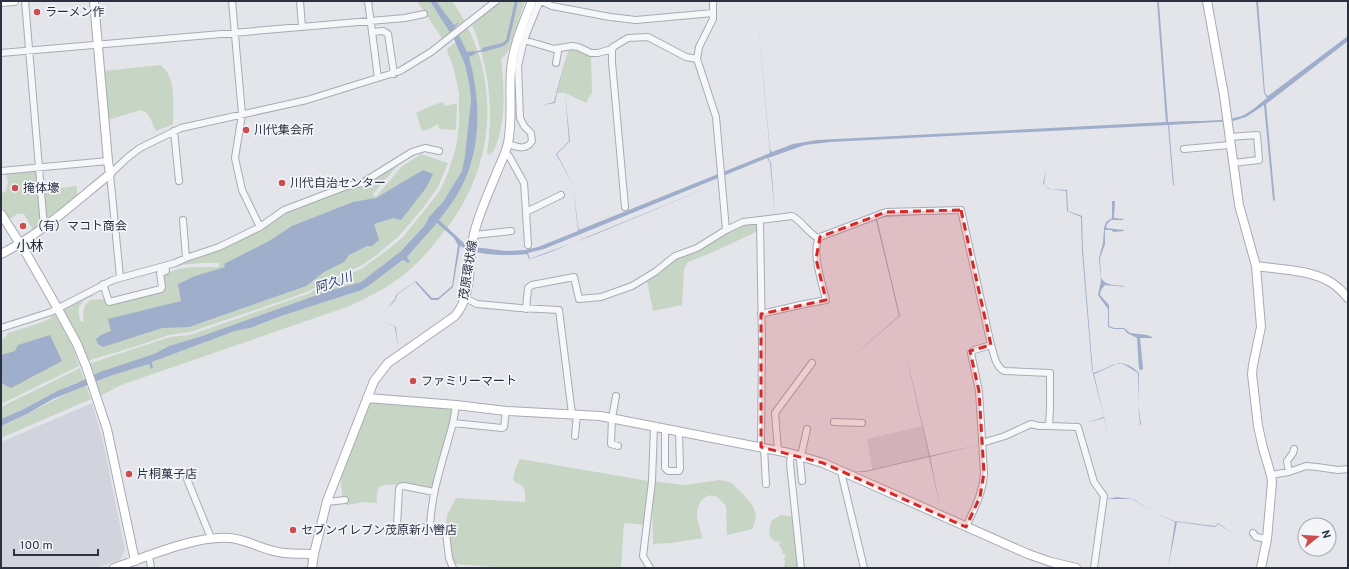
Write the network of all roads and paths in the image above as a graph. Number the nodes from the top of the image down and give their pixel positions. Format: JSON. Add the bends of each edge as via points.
{"nodes":[{"id":1,"x":14,"y":1,"type":"edge"},
{"id":2,"x":25,"y":1,"type":"edge"},
{"id":3,"x":94,"y":1,"type":"edge"},
{"id":4,"x":232,"y":1,"type":"edge"},
{"id":5,"x":300,"y":1,"type":"edge"},
{"id":6,"x":368,"y":1,"type":"edge"},
{"id":7,"x":496,"y":1,"type":"edge"},
{"id":8,"x":532,"y":1,"type":"edge"},
{"id":9,"x":541,"y":1,"type":"edge"},
{"id":10,"x":712,"y":1,"type":"edge"},
{"id":11,"x":1207,"y":1,"type":"edge"},
{"id":12,"x":1,"y":2,"type":"edge"},
{"id":13,"x":424,"y":14,"type":"dead end"},
{"id":14,"x":713,"y":14,"type":"junction"},
{"id":15,"x":370,"y":21,"type":"junction"},
{"id":16,"x":302,"y":27,"type":"junction"},
{"id":17,"x":372,"y":32,"type":"junction"},
{"id":18,"x":235,"y":33,"type":"junction"},
{"id":19,"x":524,"y":40,"type":"junction"},
{"id":20,"x":98,"y":44,"type":"junction"},
{"id":21,"x":557,"y":48,"type":"junction"},
{"id":22,"x":30,"y":50,"type":"junction"},
{"id":23,"x":612,"y":50,"type":"junction"},
{"id":24,"x":1,"y":53,"type":"edge"},
{"id":25,"x":697,"y":59,"type":"junction"},
{"id":26,"x":556,"y":63,"type":"dead end"},
{"id":27,"x":394,"y":74,"type":"junction"},
{"id":28,"x":378,"y":78,"type":"junction"},
{"id":29,"x":242,"y":114,"type":"junction"},
{"id":30,"x":174,"y":131,"type":"junction"},
{"id":31,"x":1230,"y":141,"type":"junction"},
{"id":32,"x":506,"y":148,"type":"junction"},
{"id":33,"x":1184,"y":149,"type":"dead end"},
{"id":34,"x":439,"y":151,"type":"dead end"},
{"id":35,"x":108,"y":162,"type":"junction"},
{"id":36,"x":1233,"y":163,"type":"junction"},
{"id":37,"x":40,"y":167,"type":"junction"},
{"id":38,"x":1,"y":171,"type":"edge"},
{"id":39,"x":110,"y":174,"type":"junction"},
{"id":40,"x":179,"y":181,"type":"dead end"},
{"id":41,"x":561,"y":195,"type":"dead end"},
{"id":42,"x":624,"y":207,"type":"dead end"},
{"id":43,"x":526,"y":212,"type":"junction"},
{"id":44,"x":1,"y":214,"type":"edge"},
{"id":45,"x":183,"y":220,"type":"dead end"},
{"id":46,"x":760,"y":221,"type":"junction"},
{"id":47,"x":44,"y":227,"type":"junction"},
{"id":48,"x":260,"y":227,"type":"junction"},
{"id":49,"x":726,"y":230,"type":"junction"},
{"id":50,"x":511,"y":231,"type":"dead end"},
{"id":51,"x":474,"y":235,"type":"junction"},
{"id":52,"x":818,"y":238,"type":"junction"},
{"id":53,"x":20,"y":244,"type":"junction"},
{"id":54,"x":528,"y":245,"type":"dead end"},
{"id":55,"x":1,"y":254,"type":"edge"},
{"id":56,"x":186,"y":258,"type":"junction"},
{"id":57,"x":165,"y":266,"type":"junction"},
{"id":58,"x":1256,"y":266,"type":"junction"},
{"id":59,"x":120,"y":277,"type":"junction"},
{"id":60,"x":103,"y":284,"type":"junction"},
{"id":61,"x":1345,"y":292,"type":"edge"},
{"id":62,"x":465,"y":298,"type":"junction"},
{"id":63,"x":1348,"y":298,"type":"edge"},
{"id":64,"x":58,"y":309,"type":"junction"},
{"id":65,"x":526,"y":309,"type":"junction"},
{"id":66,"x":762,"y":314,"type":"junction"},
{"id":67,"x":1,"y":328,"type":"edge"},
{"id":68,"x":991,"y":345,"type":"junction"},
{"id":69,"x":812,"y":363,"type":"dead end"},
{"id":70,"x":616,"y":396,"type":"dead end"},
{"id":71,"x":367,"y":398,"type":"junction"},
{"id":72,"x":456,"y":404,"type":"junction"},
{"id":73,"x":506,"y":411,"type":"junction"},
{"id":74,"x":574,"y":414,"type":"junction"},
{"id":75,"x":612,"y":418,"type":"junction"},
{"id":76,"x":834,"y":422,"type":"dead end"},
{"id":77,"x":453,"y":423,"type":"junction"},
{"id":78,"x":862,"y":423,"type":"dead end"},
{"id":79,"x":1049,"y":426,"type":"junction"},
{"id":80,"x":654,"y":427,"type":"junction"},
{"id":81,"x":665,"y":429,"type":"junction"},
{"id":82,"x":807,"y":429,"type":"dead end"},
{"id":83,"x":679,"y":432,"type":"junction"},
{"id":84,"x":575,"y":436,"type":"dead end"},
{"id":85,"x":982,"y":443,"type":"junction"},
{"id":86,"x":618,"y":446,"type":"dead end"},
{"id":87,"x":762,"y":447,"type":"junction"},
{"id":88,"x":1294,"y":450,"type":"dead end"},
{"id":89,"x":779,"y":451,"type":"junction"},
{"id":90,"x":790,"y":453,"type":"junction"},
{"id":91,"x":802,"y":456,"type":"junction"},
{"id":92,"x":1348,"y":469,"type":"edge"},
{"id":93,"x":841,"y":472,"type":"junction"},
{"id":94,"x":1289,"y":472,"type":"junction"},
{"id":95,"x":1271,"y":475,"type":"junction"},
{"id":96,"x":187,"y":479,"type":"dead end"},
{"id":97,"x":802,"y":481,"type":"dead end"},
{"id":98,"x":766,"y":484,"type":"dead end"},
{"id":99,"x":434,"y":492,"type":"junction"},
{"id":100,"x":345,"y":500,"type":"dead end"},
{"id":101,"x":326,"y":502,"type":"junction"},
{"id":102,"x":966,"y":527,"type":"junction"},
{"id":103,"x":430,"y":528,"type":"junction"},
{"id":104,"x":1253,"y":533,"type":"dead end"},
{"id":105,"x":211,"y":538,"type":"junction"},
{"id":106,"x":1266,"y":539,"type":"junction"},
{"id":107,"x":314,"y":554,"type":"junction"},
{"id":108,"x":149,"y":556,"type":"junction"},
{"id":109,"x":135,"y":561,"type":"junction"},
{"id":110,"x":114,"y":568,"type":"edge"},
{"id":111,"x":151,"y":568,"type":"edge"},
{"id":112,"x":312,"y":568,"type":"edge"},
{"id":113,"x":452,"y":568,"type":"edge"},
{"id":114,"x":650,"y":568,"type":"edge"},
{"id":115,"x":801,"y":568,"type":"edge"},
{"id":116,"x":864,"y":568,"type":"edge"},
{"id":117,"x":1076,"y":568,"type":"edge"},
{"id":118,"x":1094,"y":568,"type":"edge"},
{"id":119,"x":1261,"y":568,"type":"edge"}],
"edges":[{"from":1,"to":12,"type":"street"},
{"from":2,"to":22,"type":"street"},
{"from":3,"to":20,"type":"street"},
{"from":4,"to":18,"type":"street"},
{"from":5,"to":16,"type":"street"},
{"from":6,"to":15,"type":"street"},
{"from":7,"to":27,"type":"street","via":[[443,43]]},
{"from":8,"to":32,"type":"street","name":"茂原環状線","via":[[518,36],[513,59],[511,116]]},
{"from":9,"to":14,"type":"street","via":[[552,6],[636,20]]},
{"from":9,"to":19,"type":"street"},
{"from":10,"to":14,"type":"street"},
{"from":11,"to":31,"type":"street"},
{"from":13,"to":15,"type":"street"},
{"from":14,"to":25,"type":"street","via":[[712,22],[699,47]]},
{"from":15,"to":16,"type":"street"},
{"from":15,"to":17,"type":"street"},
{"from":16,"to":18,"type":"street"},
{"from":17,"to":27,"type":"street","via":[[383,31],[388,34]]},
{"from":17,"to":28,"type":"street"},
{"from":18,"to":20,"type":"street"},
{"from":18,"to":29,"type":"street"},
{"from":19,"to":21,"type":"street"},
{"from":19,"to":32,"type":"street","via":[[518,66],[519,113],[522,123],[531,133],[532,141],[527,147]]},
{"from":20,"to":22,"type":"street"},
{"from":20,"to":35,"type":"street"},
{"from":21,"to":23,"type":"street","via":[[572,46],[598,53]]},
{"from":21,"to":26,"type":"street"},
{"from":22,"to":24,"type":"street"},
{"from":22,"to":37,"type":"street"},
{"from":23,"to":25,"type":"street","via":[[628,38],[648,37],[686,57]]},
{"from":23,"to":42,"type":"street"},
{"from":25,"to":49,"type":"street","via":[[716,117]]},
{"from":27,"to":28,"type":"street"},
{"from":28,"to":29,"type":"street","via":[[307,100]]},
{"from":29,"to":30,"type":"street"},
{"from":29,"to":48,"type":"street","via":[[235,158],[242,190]]},
{"from":30,"to":39,"type":"street","via":[[140,148]]},
{"from":30,"to":40,"type":"street"},
{"from":31,"to":33,"type":"street"},
{"from":31,"to":36,"type":"street"},
{"from":31,"to":36,"type":"street","via":[[1257,135],[1259,160]]},
{"from":32,"to":43,"type":"street","via":[[524,182]]},
{"from":32,"to":51,"type":"street","name":"茂原環状線"},
{"from":34,"to":48,"type":"street","via":[[425,148],[412,152],[362,183],[346,186],[284,210]]},
{"from":35,"to":37,"type":"street"},
{"from":35,"to":39,"type":"street"},
{"from":36,"to":58,"type":"street","via":[[1242,217]]},
{"from":37,"to":38,"type":"street"},
{"from":37,"to":47,"type":"street"},
{"from":39,"to":47,"type":"street"},
{"from":39,"to":59,"type":"street"},
{"from":41,"to":43,"type":"street"},
{"from":43,"to":54,"type":"street"},
{"from":44,"to":53,"type":"street"},
{"from":45,"to":56,"type":"street"},
{"from":46,"to":49,"type":"street","via":[[739,223]]},
{"from":46,"to":52,"type":"street","via":[[792,216]]},
{"from":46,"to":66,"type":"street"},
{"from":47,"to":53,"type":"street"},
{"from":48,"to":56,"type":"street","via":[[219,248]]},
{"from":49,"to":65,"type":"street","via":[[697,248],[675,256],[632,286],[601,297],[579,299],[574,277],[532,285],[528,288]]},
{"from":50,"to":51,"type":"street"},
{"from":51,"to":62,"type":"street","name":"茂原環状線"},
{"from":52,"to":66,"type":"street","via":[[816,259],[826,300]]},
{"from":52,"to":68,"type":"street","via":[[886,212],[960,210]]},
{"from":53,"to":55,"type":"street"},
{"from":53,"to":64,"type":"street"},
{"from":56,"to":57,"type":"street"},
{"from":57,"to":59,"type":"street"},
{"from":57,"to":60,"type":"street","via":[[166,271],[160,273],[161,289],[109,302]]},
{"from":58,"to":61,"type":"street","via":[[1318,276]]},
{"from":58,"to":95,"type":"street","via":[[1261,327],[1252,374],[1258,426]]},
{"from":59,"to":60,"type":"street"},
{"from":60,"to":64,"type":"street"},
{"from":61,"to":63,"type":"street"},
{"from":62,"to":65,"type":"street","via":[[477,304]]},
{"from":62,"to":71,"type":"street","name":"茂原環状線","via":[[462,308],[455,316],[388,363],[374,381]]},
{"from":64,"to":67,"type":"street"},
{"from":64,"to":109,"type":"street","via":[[77,344],[97,397],[111,445]]},
{"from":65,"to":74,"type":"street","via":[[559,310]]},
{"from":66,"to":87,"type":"street"},
{"from":68,"to":79,"type":"street","via":[[997,364],[1002,370],[1050,373]]},
{"from":68,"to":85,"type":"street","via":[[971,353],[979,391]]},
{"from":69,"to":89,"type":"street","via":[[775,413]]},
{"from":70,"to":75,"type":"street"},
{"from":71,"to":72,"type":"street"},
{"from":71,"to":101,"type":"street","name":"茂原環状線"},
{"from":72,"to":73,"type":"street"},
{"from":72,"to":77,"type":"street"},
{"from":73,"to":74,"type":"street"},
{"from":73,"to":77,"type":"street","via":[[502,428]]},
{"from":74,"to":75,"type":"street"},
{"from":74,"to":84,"type":"street"},
{"from":75,"to":80,"type":"street"},
{"from":75,"to":86,"type":"street","via":[[611,444]]},
{"from":76,"to":78,"type":"street"},
{"from":77,"to":99,"type":"street"},
{"from":79,"to":85,"type":"street","via":[[1029,425]]},
{"from":79,"to":118,"type":"street","via":[[1078,428],[1094,482],[1104,496]]},
{"from":80,"to":81,"type":"street"},
{"from":80,"to":114,"type":"street","via":[[652,481],[643,556]]},
{"from":81,"to":83,"type":"street"},
{"from":81,"to":83,"type":"street","via":[[665,468],[668,471],[677,472],[680,469]]},
{"from":82,"to":91,"type":"street"},
{"from":83,"to":87,"type":"street"},
{"from":85,"to":102,"type":"street","via":[[983,485]]},
{"from":87,"to":89,"type":"street"},
{"from":87,"to":98,"type":"street"},
{"from":88,"to":94,"type":"street","via":[[1287,461]]},
{"from":89,"to":90,"type":"street"},
{"from":90,"to":91,"type":"street"},
{"from":90,"to":115,"type":"street"},
{"from":91,"to":93,"type":"street"},
{"from":91,"to":97,"type":"street"},
{"from":92,"to":94,"type":"street","via":[[1306,466]]},
{"from":93,"to":102,"type":"street"},
{"from":93,"to":116,"type":"street"},
{"from":94,"to":95,"type":"street"},
{"from":95,"to":106,"type":"street"},
{"from":96,"to":105,"type":"street"},
{"from":99,"to":103,"type":"street"},
{"from":99,"to":103,"type":"street","via":[[403,486],[399,488],[398,495],[397,526]]},
{"from":100,"to":101,"type":"street"},
{"from":101,"to":107,"type":"street","name":"茂原環状線"},
{"from":102,"to":117,"type":"street","via":[[1028,554]]},
{"from":103,"to":113,"type":"street","via":[[439,528],[446,533]]},
{"from":104,"to":106,"type":"street","via":[[1256,537]]},
{"from":105,"to":107,"type":"street","via":[[238,538],[281,553]]},
{"from":105,"to":108,"type":"street"},
{"from":106,"to":119,"type":"street"},
{"from":107,"to":112,"type":"street","name":"茂原環状線"},
{"from":108,"to":109,"type":"street"},
{"from":108,"to":111,"type":"street"},
{"from":109,"to":110,"type":"street"}]}
